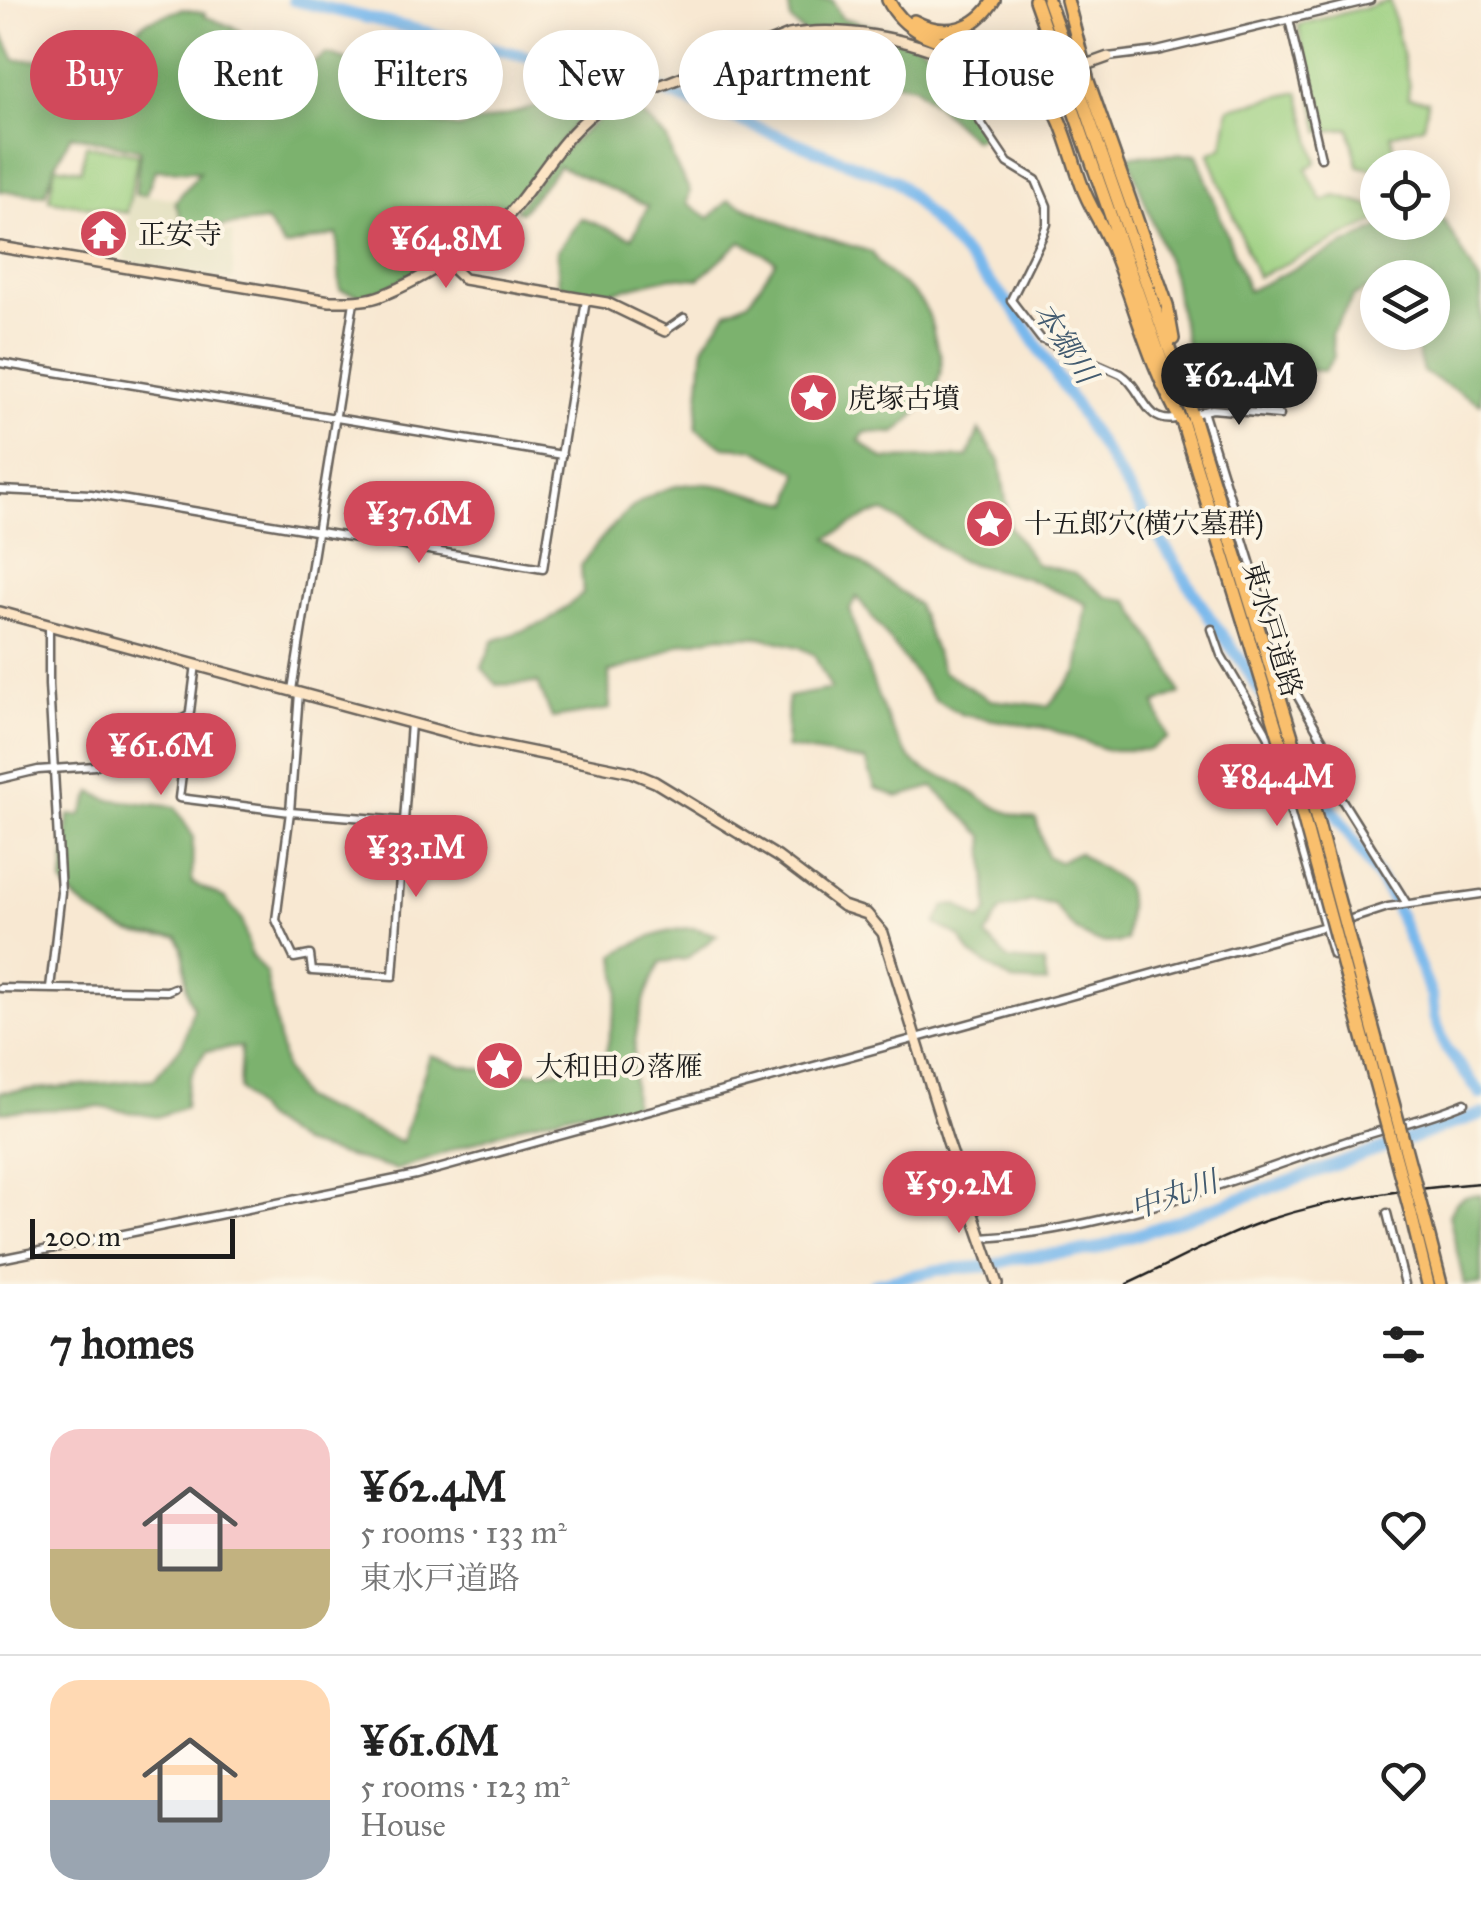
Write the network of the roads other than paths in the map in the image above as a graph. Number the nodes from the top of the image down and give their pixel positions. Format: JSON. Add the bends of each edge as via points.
{"nodes":[{"id":1,"x":892,"y":0,"type":"edge"},
{"id":2,"x":994,"y":0,"type":"edge"},
{"id":3,"x":1035,"y":0,"type":"edge"},
{"id":4,"x":1048,"y":0,"type":"edge"},
{"id":5,"x":1067,"y":0,"type":"edge"},
{"id":6,"x":1370,"y":0,"type":"edge"},
{"id":7,"x":1289,"y":19,"type":"junction"},
{"id":8,"x":926,"y":50,"type":"edge"},
{"id":9,"x":1108,"y":58,"type":"joint"},
{"id":10,"x":1090,"y":64,"type":"edge"},
{"id":11,"x":979,"y":120,"type":"edge"},
{"id":12,"x":1321,"y":158,"type":"dead end"},
{"id":13,"x":0,"y":247,"type":"edge"},
{"id":14,"x":445,"y":261,"type":"junction"},
{"id":15,"x":586,"y":300,"type":"junction"},
{"id":16,"x":354,"y":302,"type":"junction"},
{"id":17,"x":684,"y":318,"type":"dead end"},
{"id":18,"x":666,"y":331,"type":"joint"},
{"id":19,"x":0,"y":363,"type":"edge"},
{"id":20,"x":1178,"y":373,"type":"junction"},
{"id":21,"x":1280,"y":415,"type":"dead end"},
{"id":22,"x":1190,"y":417,"type":"junction"},
{"id":23,"x":336,"y":418,"type":"junction"},
{"id":24,"x":562,"y":455,"type":"junction"},
{"id":25,"x":0,"y":490,"type":"edge"},
{"id":26,"x":317,"y":532,"type":"junction"},
{"id":27,"x":0,"y":612,"type":"edge"},
{"id":28,"x":49,"y":625,"type":"junction"},
{"id":29,"x":1212,"y":630,"type":"dead end"},
{"id":30,"x":196,"y":664,"type":"junction"},
{"id":31,"x":295,"y":691,"type":"junction"},
{"id":32,"x":189,"y":715,"type":"junction"},
{"id":33,"x":411,"y":723,"type":"junction"},
{"id":34,"x":54,"y":769,"type":"junction"},
{"id":35,"x":0,"y":780,"type":"edge"},
{"id":36,"x":290,"y":812,"type":"junction"},
{"id":37,"x":403,"y":821,"type":"junction"},
{"id":38,"x":1481,"y":894,"type":"edge"},
{"id":39,"x":1399,"y":905,"type":"junction"},
{"id":40,"x":1324,"y":927,"type":"junction"},
{"id":41,"x":1333,"y":955,"type":"dead end"},
{"id":42,"x":0,"y":988,"type":"edge"},
{"id":43,"x":50,"y":988,"type":"junction"},
{"id":44,"x":174,"y":988,"type":"dead end"},
{"id":45,"x":916,"y":1038,"type":"junction"},
{"id":46,"x":1464,"y":1103,"type":"dead end"},
{"id":47,"x":1417,"y":1212,"type":"junction"},
{"id":48,"x":1387,"y":1213,"type":"dead end"},
{"id":49,"x":981,"y":1238,"type":"junction"},
{"id":50,"x":0,"y":1259,"type":"edge"},
{"id":51,"x":995,"y":1278,"type":"edge"},
{"id":52,"x":1405,"y":1284,"type":"edge"},
{"id":53,"x":1428,"y":1284,"type":"edge"},
{"id":54,"x":1441,"y":1284,"type":"edge"}],
"edges":[{"from":1,"to":2,"type":"highway","via":[[915,22],[940,31],[974,23]]},
{"from":1,"to":22,"type":"highway","via":[[905,23],[921,34],[998,57],[1041,89],[1112,248],[1157,375]]},
{"from":3,"to":22,"type":"highway","name":"東水戸道路"},
{"from":4,"to":20,"type":"highway","name":"東水戸道路"},
{"from":5,"to":20,"type":"highway","via":[[1088,81],[1166,305]]},
{"from":6,"to":7,"type":"street"},
{"from":7,"to":9,"type":"street"},
{"from":7,"to":12,"type":"street"},
{"from":8,"to":14,"type":"street","via":[[882,37],[812,30],[610,104],[581,123],[504,219]]},
{"from":9,"to":10,"type":"street","bridge":true},
{"from":11,"to":22,"type":"street","via":[[1008,163],[1036,180],[1047,206],[1047,224],[1011,300],[1042,339],[1133,381],[1154,416]]},
{"from":13,"to":16,"type":"street"},
{"from":14,"to":15,"type":"street","via":[[464,279]]},
{"from":14,"to":16,"type":"street","via":[[385,295]]},
{"from":15,"to":18,"type":"street"},
{"from":15,"to":24,"type":"street"},
{"from":16,"to":23,"type":"street"},
{"from":17,"to":18,"type":"street"},
{"from":19,"to":23,"type":"street"},
{"from":20,"to":22,"type":"highway","name":"東水戸道路"},
{"from":21,"to":22,"type":"street","via":[[1212,408]]},
{"from":22,"to":39,"type":"street","via":[[1290,686],[1328,749],[1330,782]]},
{"from":22,"to":47,"type":"highway","name":"東水戸道路","bridge":true,"via":[[1311,798]]},
{"from":23,"to":24,"type":"street"},
{"from":23,"to":26,"type":"street"},
{"from":24,"to":26,"type":"street","via":[[543,569]]},
{"from":25,"to":26,"type":"street","via":[[91,494]]},
{"from":26,"to":31,"type":"street"},
{"from":27,"to":28,"type":"street"},
{"from":28,"to":30,"type":"street"},
{"from":28,"to":34,"type":"street"},
{"from":29,"to":40,"type":"street","via":[[1268,736]]},
{"from":30,"to":31,"type":"street"},
{"from":30,"to":32,"type":"street"},
{"from":31,"to":33,"type":"street"},
{"from":31,"to":36,"type":"street"},
{"from":32,"to":34,"type":"street","via":[[96,766]]},
{"from":32,"to":36,"type":"street","via":[[179,798]]},
{"from":33,"to":37,"type":"street"},
{"from":33,"to":45,"type":"street","via":[[631,772],[778,857],[878,925]]},
{"from":34,"to":35,"type":"street"},
{"from":34,"to":43,"type":"street","via":[[60,892]]},
{"from":36,"to":37,"type":"street"},
{"from":36,"to":37,"type":"street","via":[[276,920],[294,958],[310,954],[312,971],[393,976]]},
{"from":38,"to":39,"type":"street"},
{"from":39,"to":40,"type":"street"},
{"from":40,"to":41,"type":"street"},
{"from":40,"to":45,"type":"street"},
{"from":42,"to":43,"type":"street"},
{"from":43,"to":44,"type":"street"},
{"from":45,"to":49,"type":"street"},
{"from":45,"to":50,"type":"street","via":[[416,1175]]},
{"from":46,"to":49,"type":"street","via":[[1187,1195],[1083,1222]]},
{"from":47,"to":53,"type":"highway","name":"東水戸道路"},
{"from":47,"to":54,"type":"highway","name":"東水戸道路"},
{"from":48,"to":52,"type":"street"},
{"from":49,"to":51,"type":"street"}]}
